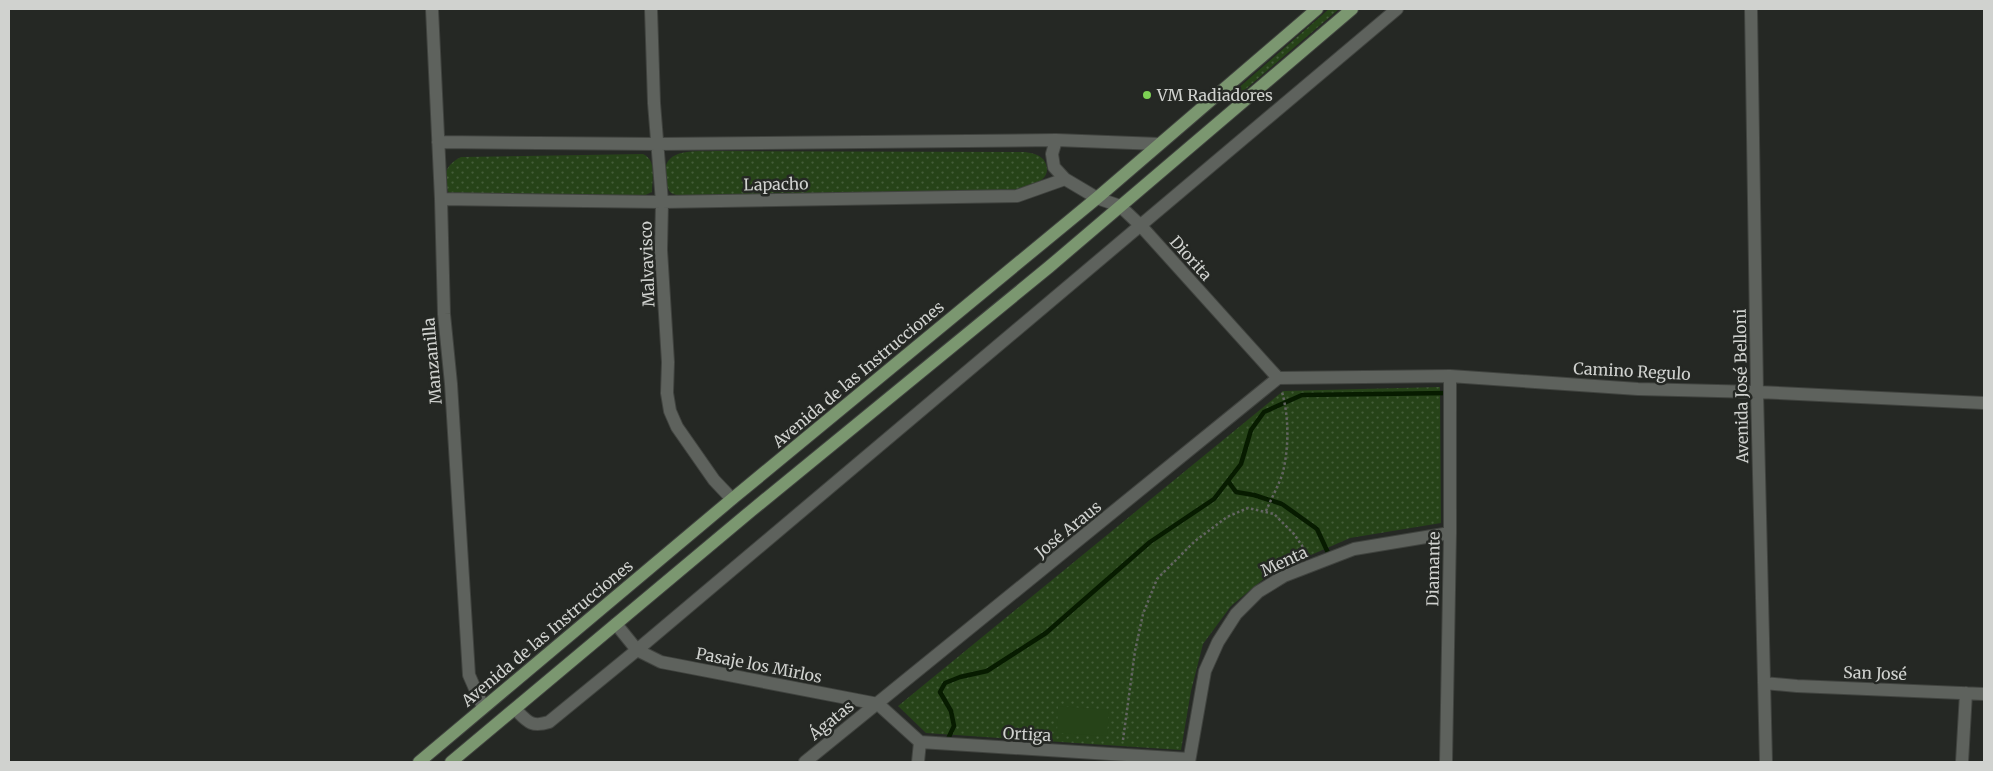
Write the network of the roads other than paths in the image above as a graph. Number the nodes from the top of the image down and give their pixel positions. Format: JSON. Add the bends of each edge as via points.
{"nodes":[{"id":1,"x":432,"y":9,"type":"edge"},
{"id":2,"x":651,"y":9,"type":"edge"},
{"id":3,"x":1317,"y":9,"type":"edge"},
{"id":4,"x":1352,"y":9,"type":"edge"},
{"id":5,"x":1397,"y":9,"type":"edge"},
{"id":6,"x":1751,"y":9,"type":"edge"},
{"id":7,"x":1056,"y":140,"type":"junction"},
{"id":8,"x":438,"y":142,"type":"junction"},
{"id":9,"x":658,"y":144,"type":"junction"},
{"id":10,"x":1159,"y":144,"type":"junction"},
{"id":11,"x":1065,"y":179,"type":"junction"},
{"id":12,"x":1097,"y":198,"type":"junction"},
{"id":13,"x":441,"y":199,"type":"junction"},
{"id":14,"x":662,"y":202,"type":"junction"},
{"id":15,"x":1120,"y":206,"type":"junction"},
{"id":16,"x":1141,"y":226,"type":"junction"},
{"id":17,"x":1450,"y":376,"type":"junction"},
{"id":18,"x":1278,"y":378,"type":"junction"},
{"id":19,"x":1757,"y":392,"type":"junction"},
{"id":20,"x":1984,"y":404,"type":"edge"},
{"id":21,"x":732,"y":499,"type":"junction"},
{"id":22,"x":1450,"y":534,"type":"junction"},
{"id":23,"x":616,"y":624,"type":"junction"},
{"id":24,"x":637,"y":650,"type":"junction"},
{"id":25,"x":1764,"y":683,"type":"junction"},
{"id":26,"x":1966,"y":693,"type":"junction"},
{"id":27,"x":1984,"y":694,"type":"edge"},
{"id":28,"x":878,"y":704,"type":"junction"},
{"id":29,"x":484,"y":708,"type":"junction"},
{"id":30,"x":515,"y":708,"type":"junction"},
{"id":31,"x":920,"y":742,"type":"junction"},
{"id":32,"x":1189,"y":761,"type":"edge"},
{"id":33,"x":419,"y":762,"type":"edge"},
{"id":34,"x":451,"y":762,"type":"edge"},
{"id":35,"x":805,"y":762,"type":"edge"},
{"id":36,"x":918,"y":762,"type":"edge"},
{"id":37,"x":1446,"y":762,"type":"edge"},
{"id":38,"x":1766,"y":762,"type":"edge"},
{"id":39,"x":1962,"y":762,"type":"edge"}],
"edges":[{"from":1,"to":8,"type":"street","name":"Manzanilla"},
{"from":2,"to":9,"type":"street","name":"Malvavisco"},
{"from":3,"to":10,"type":"main road","name":"Avenida de las Instrucciones"},
{"from":4,"to":15,"type":"main road"},
{"from":5,"to":16,"type":"street"},
{"from":6,"to":19,"type":"street","name":"Avenida José Belloni"},
{"from":7,"to":9,"type":"street"},
{"from":7,"to":10,"type":"street"},
{"from":7,"to":11,"type":"street","via":[[1052,154],[1054,167]]},
{"from":8,"to":9,"type":"street"},
{"from":8,"to":13,"type":"street","name":"Manzanilla"},
{"from":9,"to":14,"type":"street","name":"Malvavisco"},
{"from":10,"to":12,"type":"main road","name":"Avenida de las Instrucciones"},
{"from":11,"to":12,"type":"street","name":"Diorita"},
{"from":11,"to":14,"type":"street","name":"Lapacho","via":[[1017,196]]},
{"from":12,"to":15,"type":"street","name":"Diorita"},
{"from":12,"to":21,"type":"main road","name":"Avenida de las Instrucciones"},
{"from":13,"to":14,"type":"street","name":"Lapacho"},
{"from":13,"to":29,"type":"street","name":"Manzanilla","via":[[444,314],[469,675]]},
{"from":14,"to":21,"type":"street","name":"Malvavisco","via":[[661,250],[670,411],[714,480]]},
{"from":15,"to":16,"type":"street","name":"Diorita"},
{"from":15,"to":23,"type":"main road"},
{"from":16,"to":18,"type":"street","name":"Diorita"},
{"from":16,"to":24,"type":"street"},
{"from":17,"to":18,"type":"street","name":"Camino Regulo"},
{"from":17,"to":19,"type":"street","name":"Camino Regulo","via":[[1638,389]]},
{"from":17,"to":22,"type":"street","name":"Diamante"},
{"from":18,"to":28,"type":"street","name":"José Araus"},
{"from":19,"to":20,"type":"street","name":"Camino Regulo"},
{"from":19,"to":25,"type":"street","name":"Avenida José Belloni"},
{"from":21,"to":29,"type":"main road","name":"Avenida de las Instrucciones"},
{"from":22,"to":32,"type":"street","name":"Menta","via":[[1354,549],[1284,576],[1258,592],[1236,614],[1205,671]]},
{"from":22,"to":37,"type":"street","name":"Diamante"},
{"from":23,"to":24,"type":"street"},
{"from":23,"to":30,"type":"main road"},
{"from":24,"to":28,"type":"street","name":"Pasaje los Mirlos","via":[[661,662]]},
{"from":24,"to":30,"type":"street","via":[[549,722],[529,723]]},
{"from":25,"to":26,"type":"street","name":"San José"},
{"from":25,"to":38,"type":"street","name":"Avenida José Belloni"},
{"from":26,"to":27,"type":"street","name":"San José"},
{"from":26,"to":39,"type":"street"},
{"from":28,"to":31,"type":"street"},
{"from":28,"to":35,"type":"street","name":"Ágatas"},
{"from":29,"to":33,"type":"main road","name":"Avenida de las Instrucciones"},
{"from":30,"to":34,"type":"main road"},
{"from":31,"to":32,"type":"street","name":"Ortiga"},
{"from":31,"to":36,"type":"street"}]}
